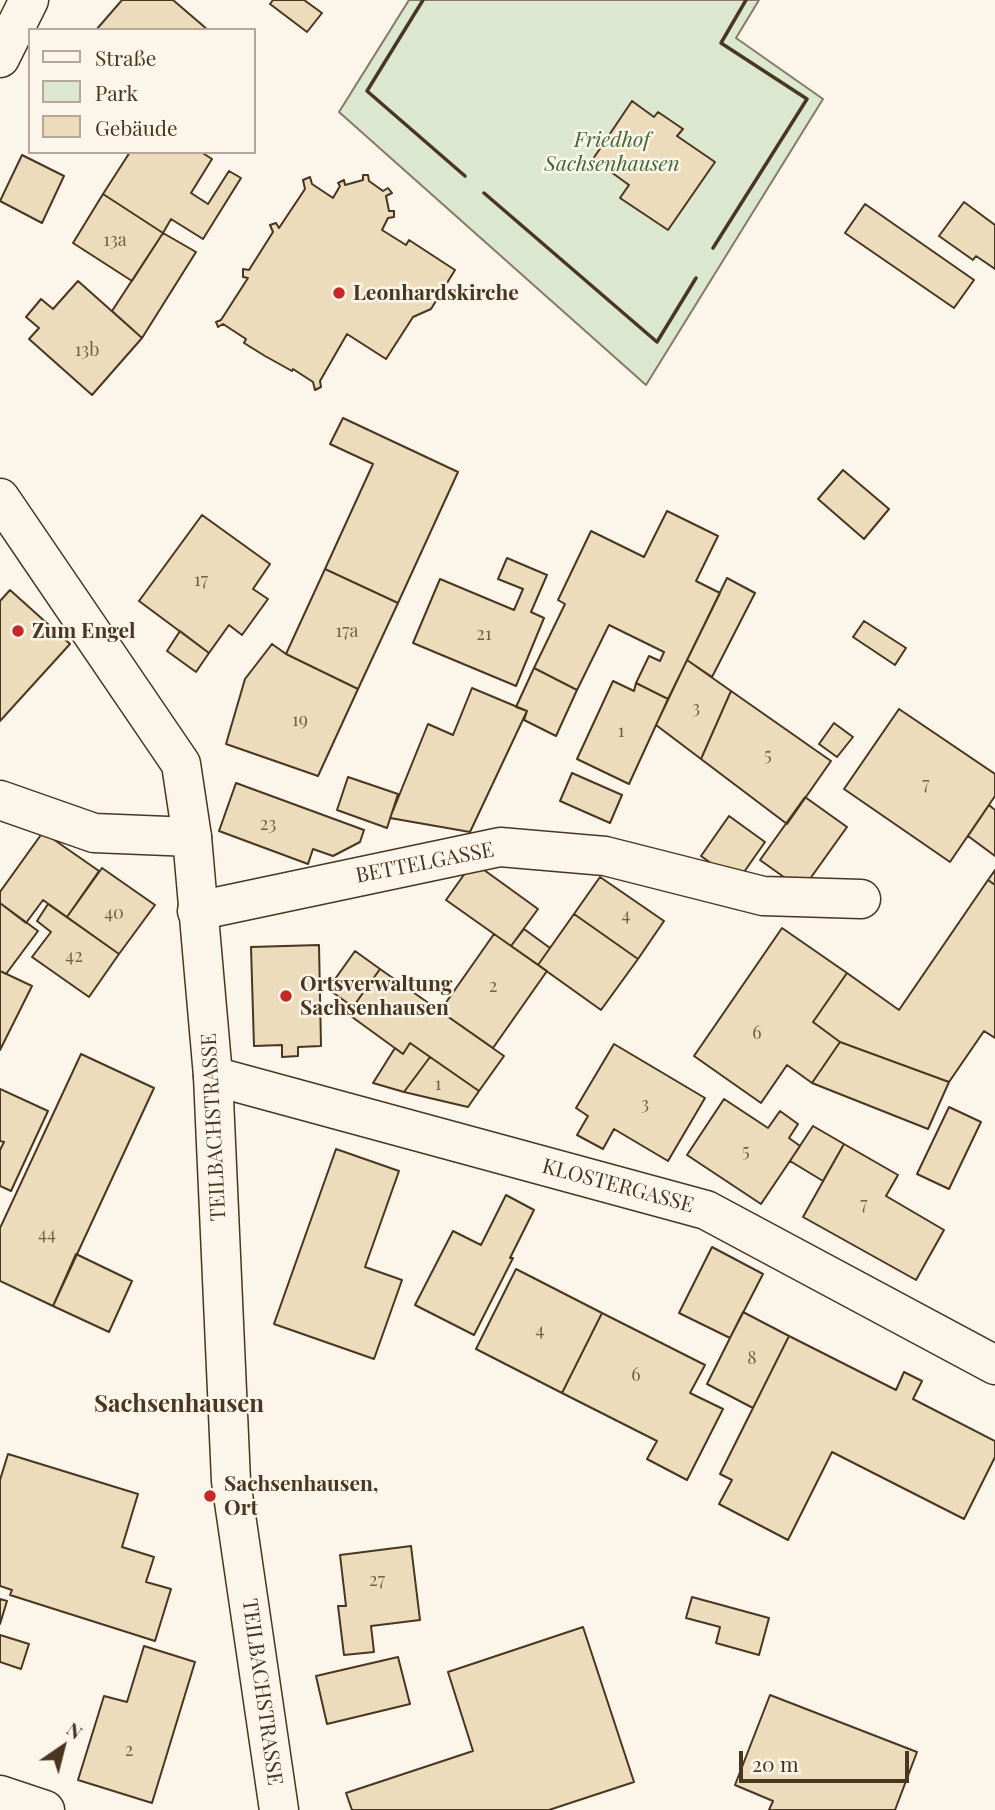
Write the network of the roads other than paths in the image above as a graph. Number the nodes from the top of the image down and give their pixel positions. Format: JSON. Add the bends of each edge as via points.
{"nodes":[{"id":1,"x":29,"y":0,"type":"edge"},
{"id":2,"x":0,"y":58,"type":"edge"},
{"id":3,"x":0,"y":498,"type":"edge"},
{"id":4,"x":0,"y":800,"type":"edge"},
{"id":5,"x":192,"y":837,"type":"junction"},
{"id":6,"x":861,"y":899,"type":"dead end"},
{"id":7,"x":197,"y":911,"type":"junction"},
{"id":8,"x":213,"y":1076,"type":"junction"},
{"id":9,"x":995,"y":1365,"type":"edge"},
{"id":10,"x":0,"y":1795,"type":"edge"},
{"id":11,"x":46,"y":1810,"type":"edge"},
{"id":12,"x":279,"y":1810,"type":"edge"}],
"edges":[{"from":1,"to":2,"type":"street"},
{"from":3,"to":5,"type":"street","name":"TEILBACHSTRASSE","via":[[181,764]]},
{"from":4,"to":5,"type":"street","via":[[94,833]]},
{"from":5,"to":7,"type":"street","name":"TEILBACHSTRASSE"},
{"from":6,"to":7,"type":"street","name":"BETTELGASSE","via":[[763,896],[605,856],[500,847]]},
{"from":7,"to":8,"type":"street","name":"TEILBACHSTRASSE"},
{"from":8,"to":9,"type":"street","name":"KLOSTERGASSE","via":[[706,1210]]},
{"from":8,"to":12,"type":"street","name":"TEILBACHSTRASSE","via":[[231,1481]]},
{"from":10,"to":11,"type":"street"}]}
